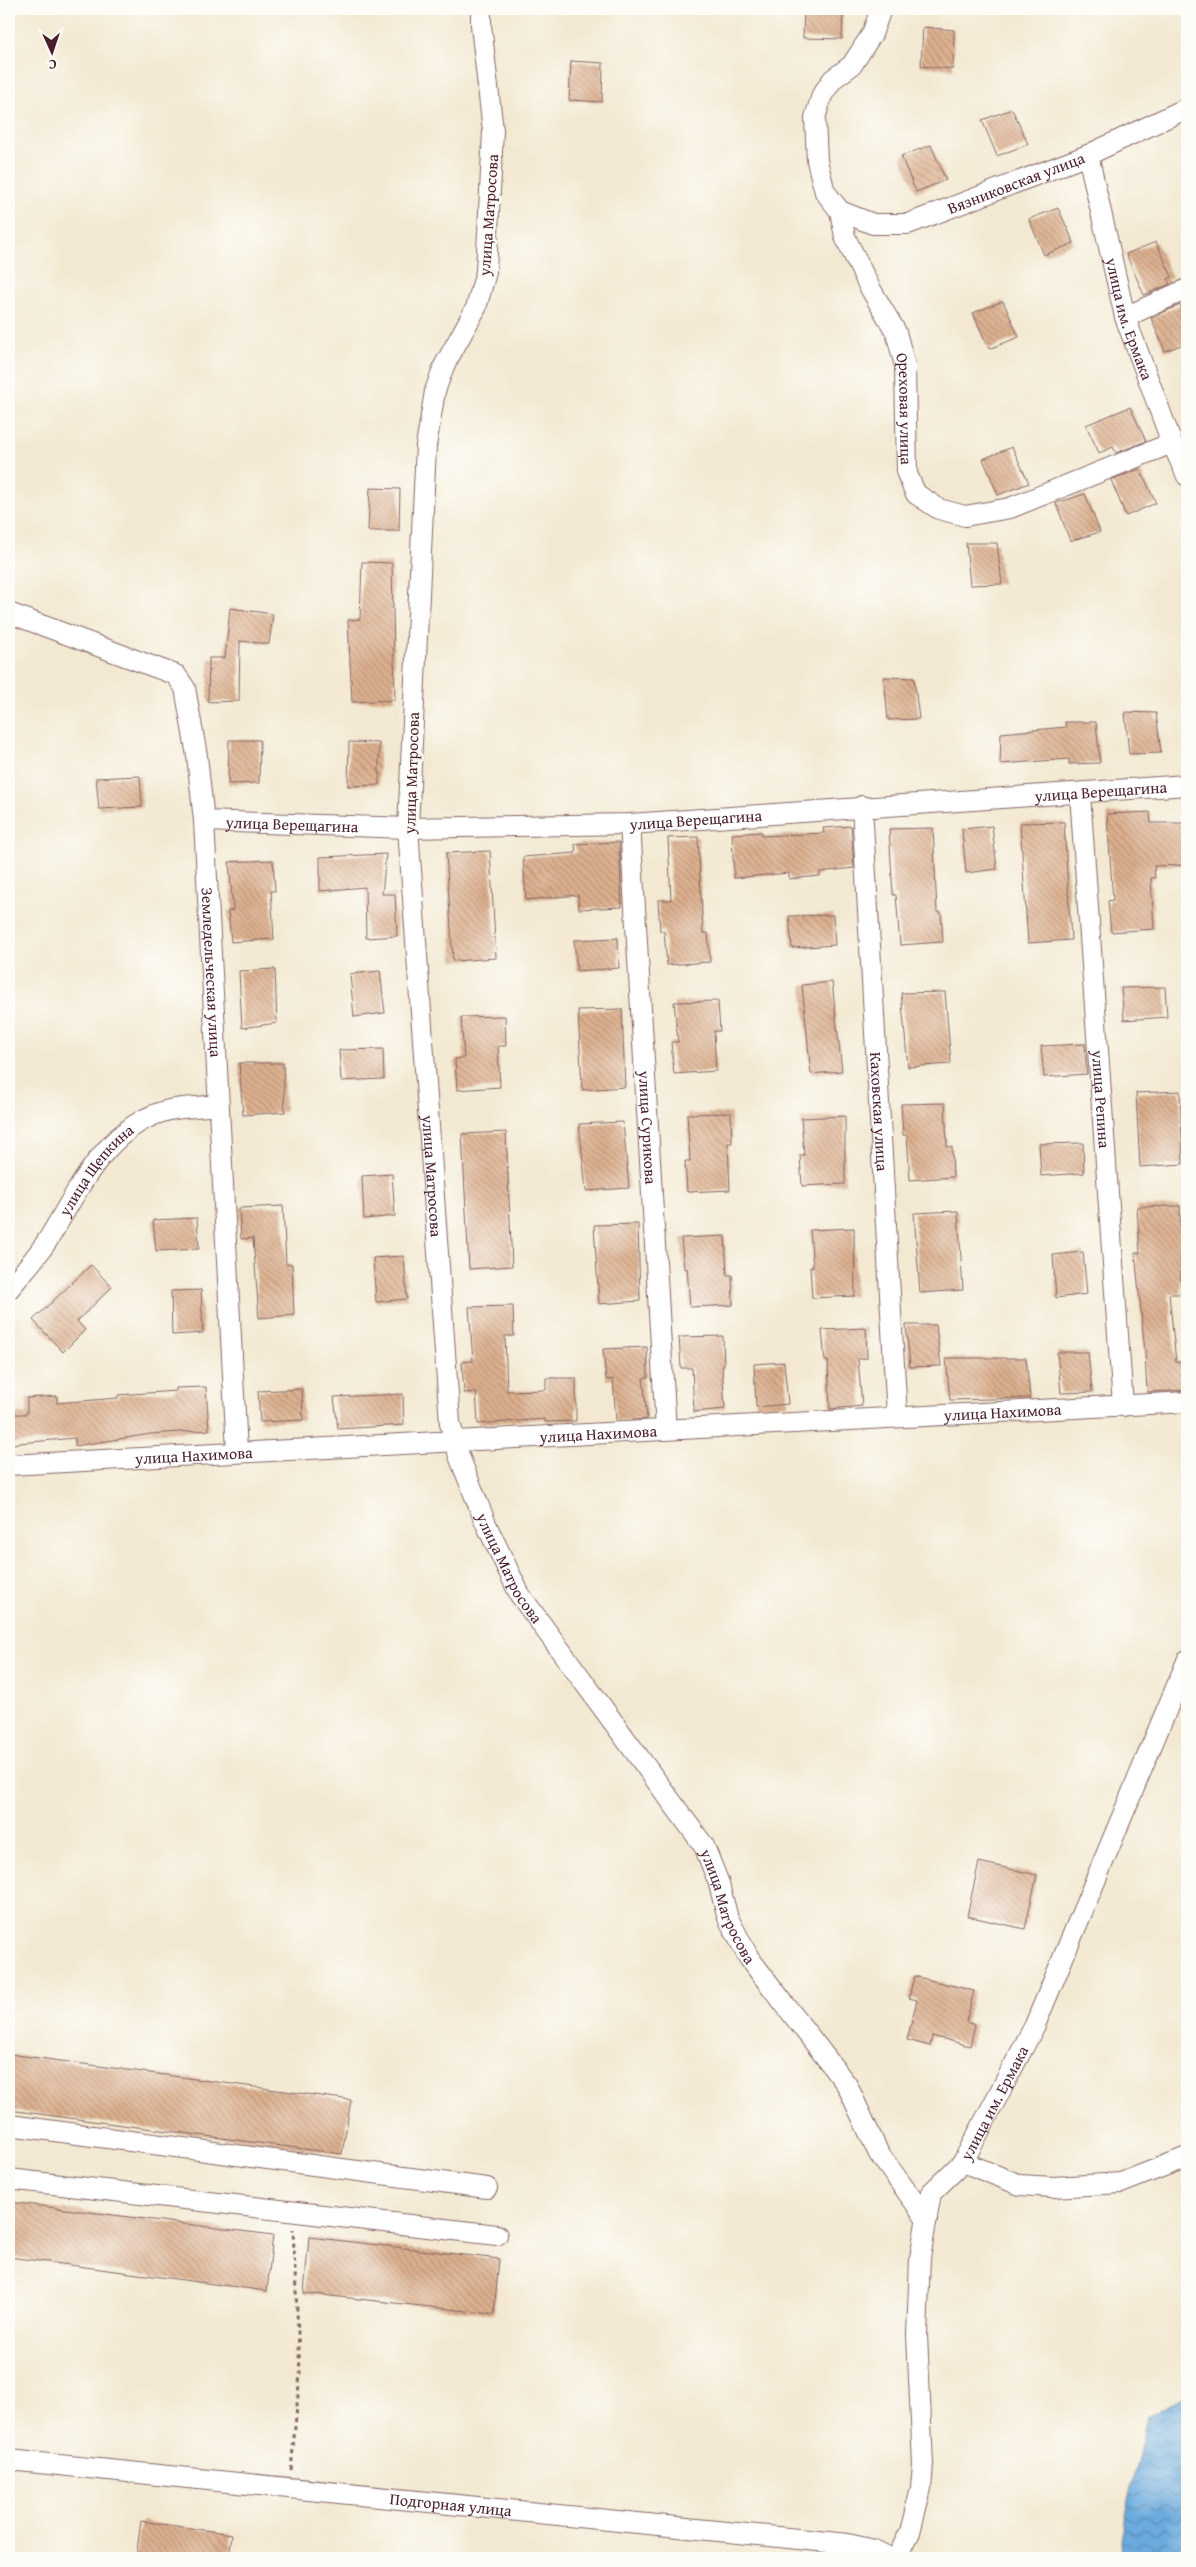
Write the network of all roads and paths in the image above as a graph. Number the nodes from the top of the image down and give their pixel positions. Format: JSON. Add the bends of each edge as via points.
{"nodes":[{"id":1,"x":481,"y":9,"type":"edge"},
{"id":2,"x":881,"y":9,"type":"edge"},
{"id":3,"x":1187,"y":108,"type":"edge"},
{"id":4,"x":1088,"y":155,"type":"junction"},
{"id":5,"x":840,"y":211,"type":"junction"},
{"id":6,"x":1187,"y":288,"type":"edge"},
{"id":7,"x":1125,"y":317,"type":"junction"},
{"id":8,"x":1172,"y":443,"type":"junction"},
{"id":9,"x":1187,"y":476,"type":"edge"},
{"id":10,"x":9,"y":613,"type":"edge"},
{"id":11,"x":1187,"y":785,"type":"edge"},
{"id":12,"x":1080,"y":794,"type":"junction"},
{"id":13,"x":862,"y":806,"type":"junction"},
{"id":14,"x":204,"y":821,"type":"junction"},
{"id":15,"x":630,"y":824,"type":"junction"},
{"id":16,"x":408,"y":828,"type":"junction"},
{"id":17,"x":218,"y":1105,"type":"junction"},
{"id":18,"x":9,"y":1289,"type":"edge"},
{"id":19,"x":1187,"y":1402,"type":"edge"},
{"id":20,"x":1123,"y":1406,"type":"junction"},
{"id":21,"x":897,"y":1417,"type":"junction"},
{"id":22,"x":666,"y":1430,"type":"junction"},
{"id":23,"x":455,"y":1441,"type":"junction"},
{"id":24,"x":237,"y":1452,"type":"junction"},
{"id":25,"x":9,"y":1465,"type":"edge"},
{"id":26,"x":1187,"y":1661,"type":"edge"},
{"id":27,"x":9,"y":2125,"type":"edge"},
{"id":28,"x":1187,"y":2157,"type":"edge"},
{"id":29,"x":963,"y":2162,"type":"junction"},
{"id":30,"x":9,"y":2179,"type":"edge"},
{"id":31,"x":487,"y":2188,"type":"dead end"},
{"id":32,"x":927,"y":2219,"type":"junction"},
{"id":33,"x":292,"y":2223,"type":"dead end"},
{"id":34,"x":497,"y":2235,"type":"dead end"},
{"id":35,"x":9,"y":2460,"type":"edge"},
{"id":36,"x":289,"y":2488,"type":"junction"},
{"id":37,"x":890,"y":2558,"type":"edge"},
{"id":38,"x":897,"y":2558,"type":"edge"}],
"edges":[{"from":1,"to":16,"type":"street","name":"улица Матросова","via":[[480,25],[493,131],[486,272],[476,308],[434,391],[426,446]]},
{"from":2,"to":5,"type":"street","via":[[872,34],[852,65],[832,79],[815,118],[816,161],[825,192]]},
{"from":3,"to":4,"type":"street","name":"Вязниковская улица"},
{"from":4,"to":5,"type":"street","name":"Вязниковская улица","via":[[908,224],[873,224]]},
{"from":4,"to":7,"type":"street","name":"улица им. Ермака"},
{"from":5,"to":8,"type":"street","name":"Ореховая улица","via":[[845,237],[896,332],[905,366],[907,474],[916,494],[939,509],[965,516],[1010,508]]},
{"from":6,"to":7,"type":"street"},
{"from":7,"to":8,"type":"street","name":"улица им. Ермака"},
{"from":8,"to":9,"type":"street","name":"улица им. Ермака"},
{"from":10,"to":14,"type":"street","name":"Земледельческая улица","via":[[176,675],[185,688]]},
{"from":11,"to":12,"type":"street","name":"улица Верещагина"},
{"from":12,"to":13,"type":"street","name":"улица Верещагина"},
{"from":12,"to":20,"type":"street","name":"улица Репина"},
{"from":13,"to":15,"type":"street","name":"улица Верещагина"},
{"from":13,"to":21,"type":"street","name":"Каховская улица"},
{"from":14,"to":16,"type":"street","name":"улица Верещагина"},
{"from":14,"to":17,"type":"street","name":"Земледельческая улица"},
{"from":15,"to":16,"type":"street","name":"улица Верещагина"},
{"from":15,"to":22,"type":"street","name":"улица Сурикова"},
{"from":16,"to":23,"type":"street","name":"улица Матросова","via":[[450,1423]]},
{"from":17,"to":18,"type":"street","name":"улица Щепкина","via":[[168,1110],[134,1126],[100,1156],[48,1240]]},
{"from":17,"to":24,"type":"street","name":"Земледельческая улица"},
{"from":19,"to":20,"type":"street","name":"улица Нахимова"},
{"from":20,"to":21,"type":"street","name":"улица Нахимова"},
{"from":21,"to":22,"type":"street","name":"улица Нахимова"},
{"from":22,"to":23,"type":"street","name":"улица Нахимова"},
{"from":23,"to":24,"type":"street","name":"улица Нахимова"},
{"from":23,"to":32,"type":"street","name":"улица Матросова","via":[[486,1524],[520,1595],[704,1846],[728,1918],[749,1958],[847,2086],[878,2154]]},
{"from":24,"to":25,"type":"street","name":"улица Нахимова"},
{"from":26,"to":29,"type":"street","name":"улица им. Ермака","via":[[1035,2025]]},
{"from":27,"to":31,"type":"street"},
{"from":28,"to":29,"type":"street","via":[[1121,2183],[1053,2188],[1020,2185]]},
{"from":29,"to":32,"type":"street","name":"улица им. Ермака","via":[[931,2193]]},
{"from":30,"to":34,"type":"street"},
{"from":32,"to":38,"type":"street","name":"улица им. Ермака","via":[[920,2258],[917,2335],[923,2465],[916,2513]]},
{"from":33,"to":36,"type":"path","via":[[300,2373]]},
{"from":35,"to":36,"type":"street","name":"Подгорная улица"},
{"from":36,"to":37,"type":"street","name":"Подгорная улица","via":[[848,2544],[874,2550]]}]}
